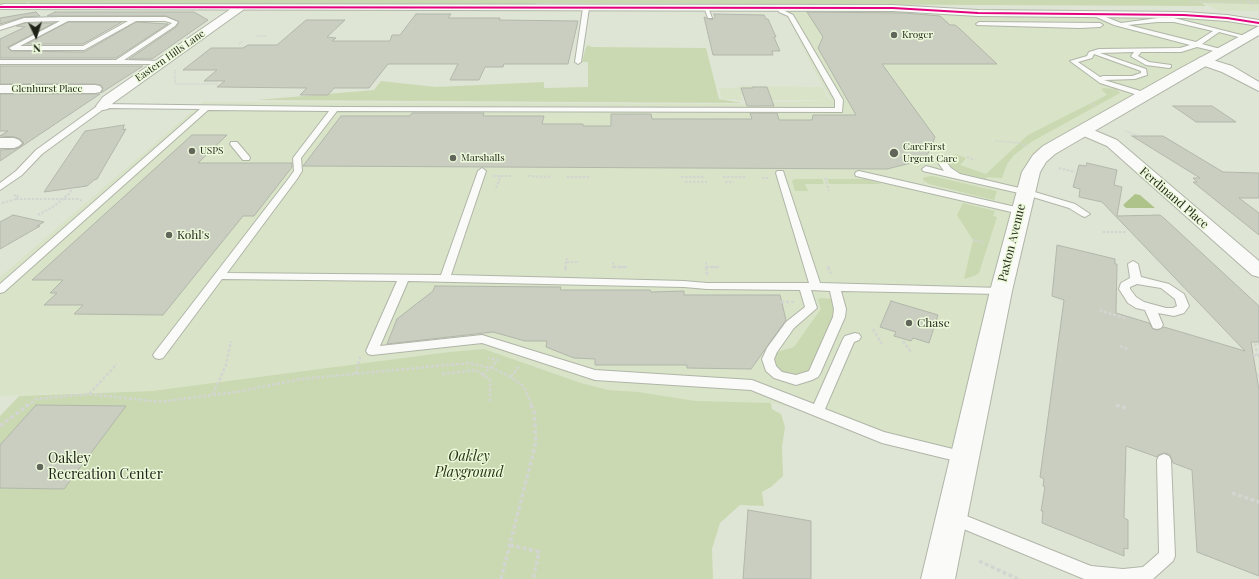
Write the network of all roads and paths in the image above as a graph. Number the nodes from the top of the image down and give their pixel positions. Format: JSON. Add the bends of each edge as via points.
{"nodes":[{"id":1,"x":1247,"y":0,"type":"edge"},
{"id":2,"x":1250,"y":4,"type":"dead end"},
{"id":3,"x":8,"y":5,"type":"edge"},
{"id":4,"x":122,"y":7,"type":"junction"},
{"id":5,"x":239,"y":8,"type":"junction"},
{"id":6,"x":586,"y":8,"type":"junction"},
{"id":7,"x":779,"y":8,"type":"junction"},
{"id":8,"x":1094,"y":14,"type":"junction"},
{"id":9,"x":69,"y":19,"type":"junction"},
{"id":10,"x":101,"y":19,"type":"junction"},
{"id":11,"x":136,"y":19,"type":"junction"},
{"id":12,"x":1181,"y":22,"type":"junction"},
{"id":13,"x":1259,"y":23,"type":"edge"},
{"id":14,"x":979,"y":24,"type":"dead end"},
{"id":15,"x":1116,"y":24,"type":"junction"},
{"id":16,"x":1100,"y":25,"type":"dead end"},
{"id":17,"x":1199,"y":27,"type":"junction"},
{"id":18,"x":0,"y":28,"type":"edge"},
{"id":19,"x":1193,"y":30,"type":"dead end"},
{"id":20,"x":1217,"y":31,"type":"junction"},
{"id":21,"x":1186,"y":33,"type":"dead end"},
{"id":22,"x":1155,"y":34,"type":"junction"},
{"id":23,"x":1249,"y":35,"type":"edge"},
{"id":24,"x":257,"y":36,"type":"dead end"},
{"id":25,"x":266,"y":36,"type":"dead end"},
{"id":26,"x":1173,"y":39,"type":"junction"},
{"id":27,"x":243,"y":41,"type":"dead end"},
{"id":28,"x":239,"y":44,"type":"dead end"},
{"id":29,"x":1196,"y":45,"type":"junction"},
{"id":30,"x":1140,"y":50,"type":"junction"},
{"id":31,"x":1222,"y":51,"type":"junction"},
{"id":32,"x":1091,"y":53,"type":"junction"},
{"id":33,"x":1203,"y":61,"type":"junction"},
{"id":34,"x":0,"y":62,"type":"edge"},
{"id":35,"x":117,"y":62,"type":"junction"},
{"id":36,"x":161,"y":62,"type":"junction"},
{"id":37,"x":578,"y":62,"type":"dead end"},
{"id":38,"x":1169,"y":66,"type":"dead end"},
{"id":39,"x":179,"y":67,"type":"dead end"},
{"id":40,"x":1098,"y":78,"type":"junction"},
{"id":41,"x":218,"y":84,"type":"dead end"},
{"id":42,"x":1259,"y":87,"type":"edge"},
{"id":43,"x":0,"y":89,"type":"edge"},
{"id":44,"x":94,"y":89,"type":"dead end"},
{"id":45,"x":1144,"y":95,"type":"junction"},
{"id":46,"x":1090,"y":103,"type":"dead end"},
{"id":47,"x":103,"y":106,"type":"junction"},
{"id":48,"x":1098,"y":106,"type":"dead end"},
{"id":49,"x":207,"y":107,"type":"junction"},
{"id":50,"x":335,"y":109,"type":"junction"},
{"id":51,"x":1084,"y":131,"type":"junction"},
{"id":52,"x":1125,"y":131,"type":"dead end"},
{"id":53,"x":1140,"y":136,"type":"dead end"},
{"id":54,"x":995,"y":141,"type":"dead end"},
{"id":55,"x":234,"y":144,"type":"dead end"},
{"id":56,"x":1028,"y":147,"type":"dead end"},
{"id":57,"x":967,"y":157,"type":"dead end"},
{"id":58,"x":246,"y":158,"type":"dead end"},
{"id":59,"x":975,"y":160,"type":"dead end"},
{"id":60,"x":941,"y":161,"type":"dead end"},
{"id":61,"x":1059,"y":168,"type":"dead end"},
{"id":62,"x":926,"y":169,"type":"dead end"},
{"id":63,"x":1075,"y":172,"type":"dead end"},
{"id":64,"x":486,"y":173,"type":"joint"},
{"id":65,"x":780,"y":173,"type":"dead end"},
{"id":66,"x":859,"y":174,"type":"dead end"},
{"id":67,"x":501,"y":176,"type":"junction"},
{"id":68,"x":513,"y":176,"type":"dead end"},
{"id":69,"x":528,"y":176,"type":"dead end"},
{"id":70,"x":552,"y":176,"type":"dead end"},
{"id":71,"x":567,"y":177,"type":"dead end"},
{"id":72,"x":589,"y":177,"type":"dead end"},
{"id":73,"x":681,"y":177,"type":"dead end"},
{"id":74,"x":695,"y":177,"type":"junction"},
{"id":75,"x":705,"y":177,"type":"dead end"},
{"id":76,"x":723,"y":177,"type":"dead end"},
{"id":77,"x":733,"y":177,"type":"junction"},
{"id":78,"x":745,"y":177,"type":"dead end"},
{"id":79,"x":824,"y":178,"type":"dead end"},
{"id":80,"x":961,"y":178,"type":"junction"},
{"id":81,"x":494,"y":180,"type":"dead end"},
{"id":82,"x":500,"y":180,"type":"junction"},
{"id":83,"x":685,"y":182,"type":"dead end"},
{"id":84,"x":696,"y":182,"type":"junction"},
{"id":85,"x":706,"y":182,"type":"dead end"},
{"id":86,"x":725,"y":182,"type":"dead end"},
{"id":87,"x":734,"y":182,"type":"junction"},
{"id":88,"x":493,"y":185,"type":"dead end"},
{"id":89,"x":498,"y":185,"type":"junction"},
{"id":90,"x":0,"y":186,"type":"edge"},
{"id":91,"x":735,"y":186,"type":"dead end"},
{"id":92,"x":72,"y":188,"type":"dead end"},
{"id":93,"x":496,"y":188,"type":"dead end"},
{"id":94,"x":829,"y":191,"type":"dead end"},
{"id":95,"x":13,"y":195,"type":"dead end"},
{"id":96,"x":16,"y":199,"type":"junction"},
{"id":97,"x":63,"y":199,"type":"junction"},
{"id":98,"x":1023,"y":202,"type":"junction"},
{"id":99,"x":2,"y":203,"type":"dead end"},
{"id":100,"x":98,"y":203,"type":"junction"},
{"id":101,"x":1086,"y":214,"type":"dead end"},
{"id":102,"x":38,"y":215,"type":"dead end"},
{"id":103,"x":1103,"y":232,"type":"dead end"},
{"id":104,"x":1127,"y":232,"type":"dead end"},
{"id":105,"x":973,"y":240,"type":"dead end"},
{"id":106,"x":984,"y":242,"type":"dead end"},
{"id":107,"x":567,"y":258,"type":"dead end"},
{"id":108,"x":567,"y":262,"type":"junction"},
{"id":109,"x":579,"y":262,"type":"dead end"},
{"id":110,"x":613,"y":262,"type":"dead end"},
{"id":111,"x":706,"y":262,"type":"dead end"},
{"id":112,"x":1134,"y":264,"type":"dead end"},
{"id":113,"x":828,"y":266,"type":"dead end"},
{"id":114,"x":613,"y":267,"type":"junction"},
{"id":115,"x":627,"y":267,"type":"dead end"},
{"id":116,"x":706,"y":267,"type":"junction"},
{"id":117,"x":720,"y":267,"type":"dead end"},
{"id":118,"x":1259,"y":271,"type":"edge"},
{"id":119,"x":564,"y":274,"type":"dead end"},
{"id":120,"x":831,"y":274,"type":"dead end"},
{"id":121,"x":613,"y":275,"type":"dead end"},
{"id":122,"x":219,"y":276,"type":"junction"},
{"id":123,"x":404,"y":277,"type":"junction"},
{"id":124,"x":445,"y":278,"type":"junction"},
{"id":125,"x":707,"y":278,"type":"dead end"},
{"id":126,"x":1136,"y":280,"type":"junction"},
{"id":127,"x":811,"y":287,"type":"junction"},
{"id":128,"x":835,"y":288,"type":"junction"},
{"id":129,"x":0,"y":290,"type":"edge"},
{"id":130,"x":1001,"y":290,"type":"junction"},
{"id":131,"x":1102,"y":309,"type":"dead end"},
{"id":132,"x":1150,"y":309,"type":"junction"},
{"id":133,"x":1125,"y":318,"type":"dead end"},
{"id":134,"x":1157,"y":325,"type":"dead end"},
{"id":135,"x":873,"y":329,"type":"dead end"},
{"id":136,"x":855,"y":337,"type":"dead end"},
{"id":137,"x":231,"y":341,"type":"dead end"},
{"id":138,"x":903,"y":341,"type":"dead end"},
{"id":139,"x":882,"y":344,"type":"dead end"},
{"id":140,"x":1259,"y":344,"type":"edge"},
{"id":141,"x":1120,"y":346,"type":"dead end"},
{"id":142,"x":1128,"y":349,"type":"dead end"},
{"id":143,"x":911,"y":352,"type":"dead end"},
{"id":144,"x":159,"y":355,"type":"dead end"},
{"id":145,"x":1253,"y":355,"type":"dead end"},
{"id":146,"x":488,"y":358,"type":"dead end"},
{"id":147,"x":117,"y":364,"type":"dead end"},
{"id":148,"x":492,"y":368,"type":"junction"},
{"id":149,"x":442,"y":374,"type":"dead end"},
{"id":150,"x":483,"y":375,"type":"junction"},
{"id":151,"x":89,"y":394,"type":"junction"},
{"id":152,"x":213,"y":395,"type":"junction"},
{"id":153,"x":490,"y":403,"type":"dead end"},
{"id":154,"x":1116,"y":405,"type":"dead end"},
{"id":155,"x":1126,"y":408,"type":"dead end"},
{"id":156,"x":817,"y":412,"type":"junction"},
{"id":157,"x":0,"y":426,"type":"edge"},
{"id":158,"x":964,"y":457,"type":"junction"},
{"id":159,"x":1164,"y":460,"type":"dead end"},
{"id":160,"x":1232,"y":493,"type":"dead end"},
{"id":161,"x":1259,"y":502,"type":"edge"},
{"id":162,"x":951,"y":517,"type":"junction"},
{"id":163,"x":510,"y":545,"type":"junction"},
{"id":164,"x":979,"y":561,"type":"dead end"},
{"id":165,"x":501,"y":579,"type":"edge"},
{"id":166,"x":532,"y":579,"type":"edge"},
{"id":167,"x":938,"y":579,"type":"edge"},
{"id":168,"x":1018,"y":579,"type":"edge"}],
"edges":[{"from":1,"to":2,"type":"path"},
{"from":3,"to":4,"type":"street"},
{"from":4,"to":5,"type":"street"},
{"from":4,"to":10,"type":"lane"},
{"from":5,"to":6,"type":"street"},
{"from":5,"to":36,"type":"street","name":"Eastern Hills Lane"},
{"from":6,"to":7,"type":"street","via":[[708,12]]},
{"from":6,"to":37,"type":"lane"},
{"from":7,"to":8,"type":"street","via":[[892,8],[964,13]]},
{"from":7,"to":50,"type":"lane","via":[[790,15],[839,100],[839,110]]},
{"from":8,"to":13,"type":"street","via":[[1209,16]]},
{"from":8,"to":15,"type":"lane"},
{"from":9,"to":10,"type":"lane"},
{"from":9,"to":11,"type":"lane","via":[[12,48],[84,48]]},
{"from":9,"to":18,"type":"lane","via":[[24,20]]},
{"from":10,"to":11,"type":"lane"},
{"from":11,"to":35,"type":"lane","via":[[166,19],[175,22]]},
{"from":12,"to":15,"type":"lane","via":[[1158,20]]},
{"from":12,"to":17,"type":"lane"},
{"from":12,"to":22,"type":"lane"},
{"from":14,"to":16,"type":"lane"},
{"from":15,"to":22,"type":"lane"},
{"from":17,"to":19,"type":"lane"},
{"from":17,"to":20,"type":"lane"},
{"from":20,"to":23,"type":"lane"},
{"from":20,"to":29,"type":"lane"},
{"from":21,"to":26,"type":"lane"},
{"from":22,"to":26,"type":"lane"},
{"from":23,"to":31,"type":"street","name":"Paxton Avenue"},
{"from":24,"to":25,"type":"path"},
{"from":26,"to":29,"type":"lane"},
{"from":27,"to":28,"type":"path"},
{"from":29,"to":30,"type":"lane","via":[[1181,50]]},
{"from":29,"to":31,"type":"lane"},
{"from":30,"to":32,"type":"lane"},
{"from":30,"to":38,"type":"lane","via":[[1134,56],[1139,60],[1148,64]]},
{"from":31,"to":33,"type":"street","name":"Paxton Avenue"},
{"from":32,"to":40,"type":"lane","via":[[1090,57],[1073,61]]},
{"from":32,"to":40,"type":"lane","via":[[1104,55],[1144,70],[1145,74],[1133,78]]},
{"from":33,"to":42,"type":"street","via":[[1227,69]]},
{"from":33,"to":45,"type":"street","name":"Paxton Avenue"},
{"from":34,"to":35,"type":"lane"},
{"from":35,"to":36,"type":"lane"},
{"from":36,"to":47,"type":"street","name":"Eastern Hills Lane"},
{"from":39,"to":41,"type":"path","via":[[174,71],[175,84]]},
{"from":40,"to":45,"type":"lane","via":[[1102,82]]},
{"from":43,"to":44,"type":"street","name":"Glenhurst Place"},
{"from":45,"to":51,"type":"street","name":"Paxton Avenue"},
{"from":46,"to":48,"type":"path"},
{"from":47,"to":49,"type":"lane"},
{"from":47,"to":90,"type":"lane","via":[[39,152],[19,173]]},
{"from":49,"to":50,"type":"lane"},
{"from":49,"to":100,"type":"lane"},
{"from":50,"to":122,"type":"lane","via":[[296,158],[298,171],[293,179]]},
{"from":51,"to":98,"type":"street","name":"Paxton Avenue","via":[[1049,150],[1039,159],[1031,172]]},
{"from":51,"to":118,"type":"street","name":"Ferdinand Place","via":[[1112,143]]},
{"from":52,"to":53,"type":"path"},
{"from":54,"to":56,"type":"path","via":[[1019,143]]},
{"from":55,"to":58,"type":"lane"},
{"from":57,"to":59,"type":"path"},
{"from":60,"to":80,"type":"lane","via":[[948,170]]},
{"from":61,"to":63,"type":"path"},
{"from":62,"to":80,"type":"lane"},
{"from":64,"to":67,"type":"path"},
{"from":64,"to":124,"type":"lane"},
{"from":65,"to":127,"type":"lane"},
{"from":66,"to":98,"type":"lane"},
{"from":67,"to":68,"type":"path"},
{"from":67,"to":82,"type":"path"},
{"from":69,"to":70,"type":"path"},
{"from":71,"to":72,"type":"path"},
{"from":73,"to":74,"type":"path"},
{"from":74,"to":75,"type":"path"},
{"from":74,"to":84,"type":"path"},
{"from":76,"to":77,"type":"path"},
{"from":77,"to":78,"type":"path"},
{"from":77,"to":87,"type":"path"},
{"from":79,"to":94,"type":"path"},
{"from":80,"to":98,"type":"lane"},
{"from":81,"to":82,"type":"path"},
{"from":82,"to":89,"type":"path"},
{"from":83,"to":84,"type":"path"},
{"from":84,"to":85,"type":"path"},
{"from":86,"to":87,"type":"path"},
{"from":87,"to":91,"type":"path"},
{"from":88,"to":89,"type":"path"},
{"from":89,"to":93,"type":"path"},
{"from":92,"to":97,"type":"path"},
{"from":95,"to":96,"type":"path","via":[[18,196]]},
{"from":96,"to":97,"type":"path"},
{"from":96,"to":99,"type":"path"},
{"from":97,"to":100,"type":"path"},
{"from":97,"to":102,"type":"path"},
{"from":98,"to":101,"type":"lane","via":[[1072,206]]},
{"from":98,"to":130,"type":"street","name":"Paxton Avenue"},
{"from":100,"to":129,"type":"lane"},
{"from":103,"to":104,"type":"path"},
{"from":105,"to":106,"type":"path"},
{"from":107,"to":108,"type":"path"},
{"from":108,"to":109,"type":"path"},
{"from":108,"to":119,"type":"path"},
{"from":110,"to":114,"type":"path"},
{"from":111,"to":116,"type":"path"},
{"from":112,"to":126,"type":"lane"},
{"from":113,"to":120,"type":"path"},
{"from":114,"to":115,"type":"path"},
{"from":114,"to":121,"type":"path"},
{"from":116,"to":117,"type":"path"},
{"from":116,"to":125,"type":"path"},
{"from":122,"to":123,"type":"lane"},
{"from":122,"to":144,"type":"lane"},
{"from":123,"to":124,"type":"lane"},
{"from":123,"to":156,"type":"lane","via":[[372,351],[482,339],[595,375],[752,385]]},
{"from":124,"to":127,"type":"lane"},
{"from":126,"to":132,"type":"lane","via":[[1125,285],[1124,290],[1140,305]]},
{"from":126,"to":132,"type":"lane","via":[[1165,286],[1180,297],[1183,306],[1174,312]]},
{"from":127,"to":128,"type":"lane"},
{"from":127,"to":128,"type":"lane","via":[[811,308],[790,325],[768,359],[770,368],[778,375],[796,380],[814,374],[839,316]]},
{"from":128,"to":130,"type":"lane"},
{"from":130,"to":158,"type":"street","name":"Paxton Avenue"},
{"from":131,"to":133,"type":"path"},
{"from":132,"to":134,"type":"lane"},
{"from":135,"to":139,"type":"path"},
{"from":136,"to":156,"type":"lane","via":[[849,339]]},
{"from":137,"to":152,"type":"path","via":[[226,365]]},
{"from":138,"to":143,"type":"path"},
{"from":140,"to":145,"type":"path","via":[[1255,344],[1258,356]]},
{"from":141,"to":142,"type":"path"},
{"from":146,"to":148,"type":"path","via":[[498,360]]},
{"from":147,"to":151,"type":"path"},
{"from":148,"to":150,"type":"path"},
{"from":148,"to":152,"type":"path","via":[[468,363],[301,378]]},
{"from":148,"to":163,"type":"path","via":[[524,387],[534,411],[536,442]]},
{"from":149,"to":150,"type":"path","via":[[476,370]]},
{"from":150,"to":153,"type":"path","via":[[490,380]]},
{"from":151,"to":152,"type":"path","via":[[160,402]]},
{"from":151,"to":157,"type":"path","via":[[36,399]]},
{"from":154,"to":155,"type":"path"},
{"from":156,"to":158,"type":"lane","via":[[882,438]]},
{"from":158,"to":162,"type":"street","name":"Paxton Avenue"},
{"from":159,"to":162,"type":"lane","via":[[1167,556],[1147,574],[1123,577],[1091,574]]},
{"from":160,"to":161,"type":"path"},
{"from":162,"to":167,"type":"street","name":"Paxton Avenue"},
{"from":163,"to":165,"type":"path"},
{"from":163,"to":166,"type":"path","via":[[539,552]]},
{"from":164,"to":168,"type":"path"}]}
